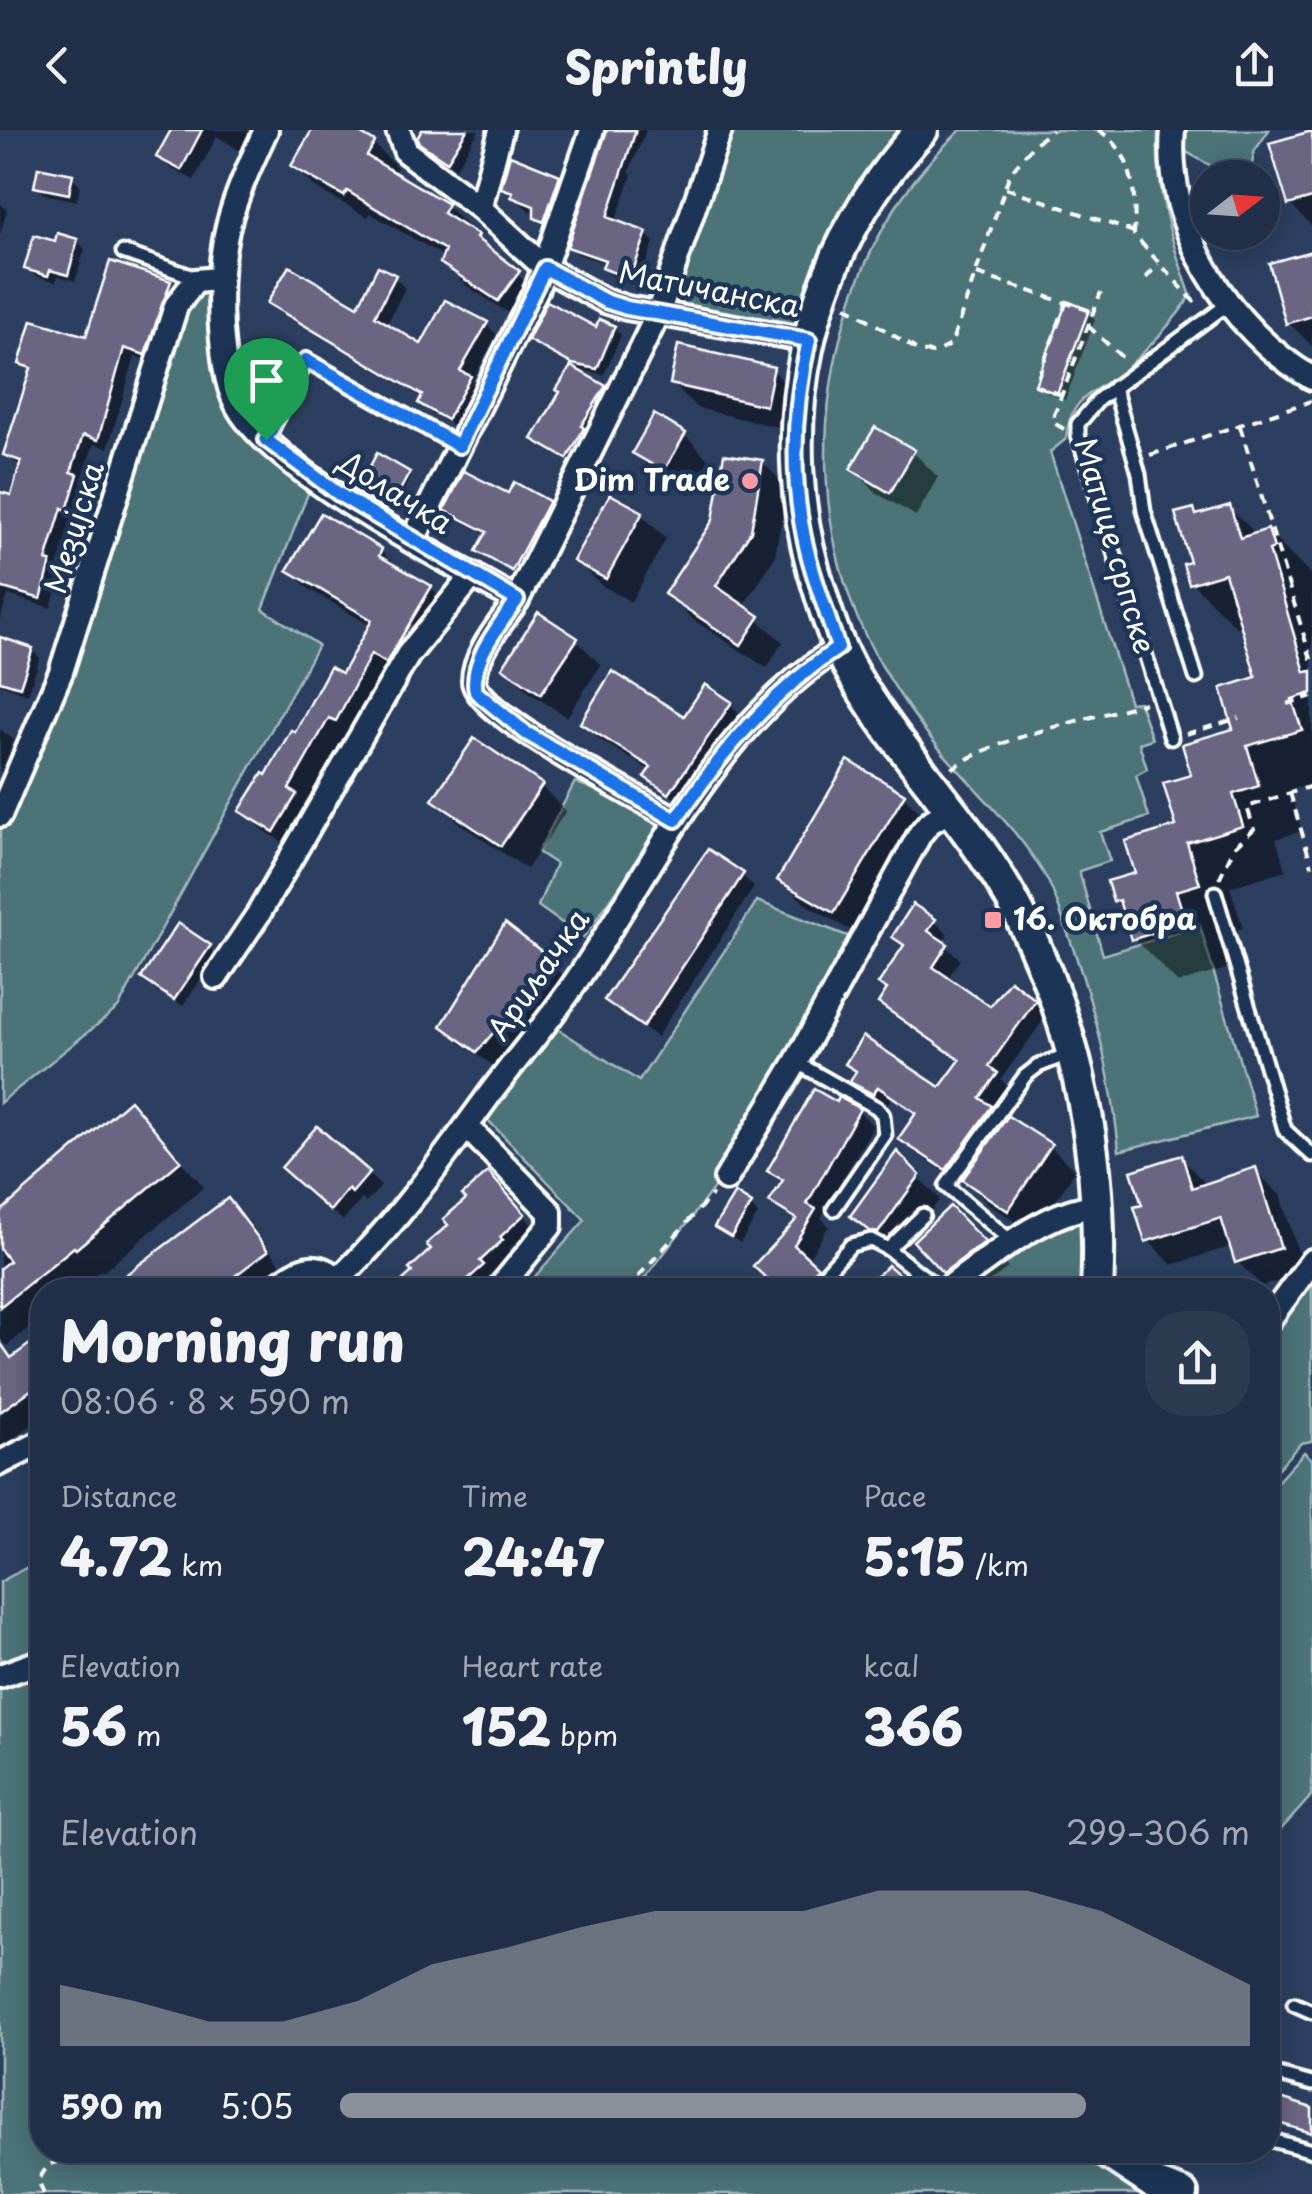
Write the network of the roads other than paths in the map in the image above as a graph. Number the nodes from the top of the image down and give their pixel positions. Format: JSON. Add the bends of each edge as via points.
{"nodes":[{"id":1,"x":266,"y":130,"type":"edge"},
{"id":2,"x":398,"y":130,"type":"edge"},
{"id":3,"x":501,"y":130,"type":"edge"},
{"id":4,"x":592,"y":130,"type":"edge"},
{"id":5,"x":720,"y":130,"type":"edge"},
{"id":6,"x":922,"y":130,"type":"edge"},
{"id":7,"x":1173,"y":130,"type":"edge"},
{"id":8,"x":480,"y":208,"type":"junction"},
{"id":9,"x":123,"y":252,"type":"dead end"},
{"id":10,"x":545,"y":268,"type":"junction"},
{"id":11,"x":207,"y":280,"type":"junction"},
{"id":12,"x":1219,"y":311,"type":"junction"},
{"id":13,"x":658,"y":314,"type":"junction"},
{"id":14,"x":809,"y":340,"type":"junction"},
{"id":15,"x":306,"y":360,"type":"road end"},
{"id":16,"x":1312,"y":378,"type":"edge"},
{"id":17,"x":1114,"y":387,"type":"junction"},
{"id":18,"x":266,"y":440,"type":"junction"},
{"id":19,"x":413,"y":540,"type":"junction"},
{"id":20,"x":473,"y":576,"type":"junction"},
{"id":21,"x":517,"y":600,"type":"junction"},
{"id":22,"x":838,"y":648,"type":"junction"},
{"id":23,"x":1196,"y":677,"type":"dead end"},
{"id":24,"x":1172,"y":738,"type":"road end"},
{"id":25,"x":952,"y":808,"type":"junction"},
{"id":26,"x":0,"y":816,"type":"edge"},
{"id":27,"x":676,"y":820,"type":"junction"},
{"id":28,"x":1214,"y":893,"type":"road end"},
{"id":29,"x":216,"y":977,"type":"dead end"},
{"id":30,"x":1072,"y":1053,"type":"junction"},
{"id":31,"x":796,"y":1062,"type":"junction"},
{"id":32,"x":468,"y":1128,"type":"junction"},
{"id":33,"x":1312,"y":1156,"type":"edge"},
{"id":34,"x":726,"y":1179,"type":"road end"},
{"id":35,"x":1098,"y":1206,"type":"junction"},
{"id":36,"x":834,"y":1208,"type":"dead end"},
{"id":37,"x":923,"y":1215,"type":"dead end"},
{"id":38,"x":1012,"y":1242,"type":"junction"},
{"id":39,"x":888,"y":1250,"type":"junction"},
{"id":40,"x":1312,"y":1261,"type":"edge"},
{"id":41,"x":288,"y":1278,"type":"edge"},
{"id":42,"x":336,"y":1278,"type":"edge"},
{"id":43,"x":348,"y":1278,"type":"edge"},
{"id":44,"x":508,"y":1278,"type":"edge"},
{"id":45,"x":821,"y":1278,"type":"edge"},
{"id":46,"x":927,"y":1278,"type":"edge"},
{"id":47,"x":961,"y":1278,"type":"edge"},
{"id":48,"x":1097,"y":1278,"type":"edge"},
{"id":49,"x":1280,"y":1305,"type":"edge"},
{"id":50,"x":30,"y":1448,"type":"edge"},
{"id":51,"x":0,"y":1464,"type":"edge"},
{"id":52,"x":30,"y":1665,"type":"edge"},
{"id":53,"x":0,"y":1676,"type":"edge"},
{"id":54,"x":1294,"y":2004,"type":"dead end"},
{"id":55,"x":1312,"y":2012,"type":"edge"},
{"id":56,"x":1280,"y":2075,"type":"edge"},
{"id":57,"x":1312,"y":2084,"type":"edge"},
{"id":58,"x":1280,"y":2142,"type":"edge"},
{"id":59,"x":1312,"y":2150,"type":"edge"},
{"id":60,"x":1124,"y":2163,"type":"edge"},
{"id":61,"x":1182,"y":2194,"type":"edge"}],
"edges":[{"from":1,"to":11,"type":"street","name":"Долачка"},
{"from":2,"to":8,"type":"street","name":"Матичанска","via":[[406,152]]},
{"from":3,"to":8,"type":"street"},
{"from":4,"to":10,"type":"street"},
{"from":5,"to":13,"type":"street"},
{"from":6,"to":14,"type":"main road","via":[[844,241]]},
{"from":7,"to":12,"type":"street","via":[[1186,220]]},
{"from":8,"to":10,"type":"street","name":"Матичанска"},
{"from":9,"to":11,"type":"lane"},
{"from":10,"to":13,"type":"street","name":"Матичанска","via":[[605,301]]},
{"from":10,"to":19,"type":"street"},
{"from":11,"to":18,"type":"street","name":"Долачка","via":[[232,394]]},
{"from":11,"to":26,"type":"street","name":"Мезијска","via":[[176,306],[61,672]]},
{"from":12,"to":16,"type":"street"},
{"from":12,"to":17,"type":"lane","name":"Матице српске"},
{"from":13,"to":14,"type":"street","name":"Матичанска"},
{"from":13,"to":21,"type":"street"},
{"from":14,"to":22,"type":"main road","via":[[795,471],[807,551]]},
{"from":15,"to":18,"type":"lane"},
{"from":17,"to":23,"type":"lane","via":[[1144,512]]},
{"from":17,"to":24,"type":"lane","name":"Матице српске","via":[[1088,409],[1078,430]]},
{"from":18,"to":19,"type":"street","name":"Долачка"},
{"from":19,"to":20,"type":"street","name":"Долачка"},
{"from":20,"to":21,"type":"street","name":"Долачка"},
{"from":20,"to":29,"type":"street","via":[[408,655]]},
{"from":21,"to":27,"type":"street","via":[[476,668],[476,692],[526,733]]},
{"from":22,"to":25,"type":"main road"},
{"from":22,"to":27,"type":"street","name":"Ариљачка","via":[[756,716]]},
{"from":25,"to":30,"type":"main road","via":[[1020,916]]},
{"from":25,"to":31,"type":"street","via":[[920,834]]},
{"from":27,"to":32,"type":"street","name":"Ариљачка","via":[[573,986]]},
{"from":28,"to":33,"type":"lane","via":[[1285,1130]]},
{"from":30,"to":35,"type":"main road"},
{"from":30,"to":38,"type":"lane","via":[[1024,1076],[946,1186]]},
{"from":31,"to":34,"type":"street"},
{"from":31,"to":36,"type":"lane","via":[[877,1108],[886,1124],[886,1135]]},
{"from":32,"to":43,"type":"street","name":"Ариљачка"},
{"from":32,"to":44,"type":"street","via":[[550,1212],[550,1226]]},
{"from":35,"to":38,"type":"street"},
{"from":35,"to":48,"type":"main road"},
{"from":37,"to":39,"type":"lane"},
{"from":38,"to":47,"type":"street"},
{"from":39,"to":45,"type":"lane","via":[[860,1240]]},
{"from":39,"to":46,"type":"lane"},
{"from":40,"to":49,"type":"street"},
{"from":41,"to":42,"type":"street","name":"Ариљачка","via":[[305,1266]]},
{"from":50,"to":51,"type":"street"},
{"from":52,"to":53,"type":"street"},
{"from":54,"to":55,"type":"lane"},
{"from":56,"to":57,"type":"lane"},
{"from":58,"to":59,"type":"lane"},
{"from":60,"to":61,"type":"main road"}]}
